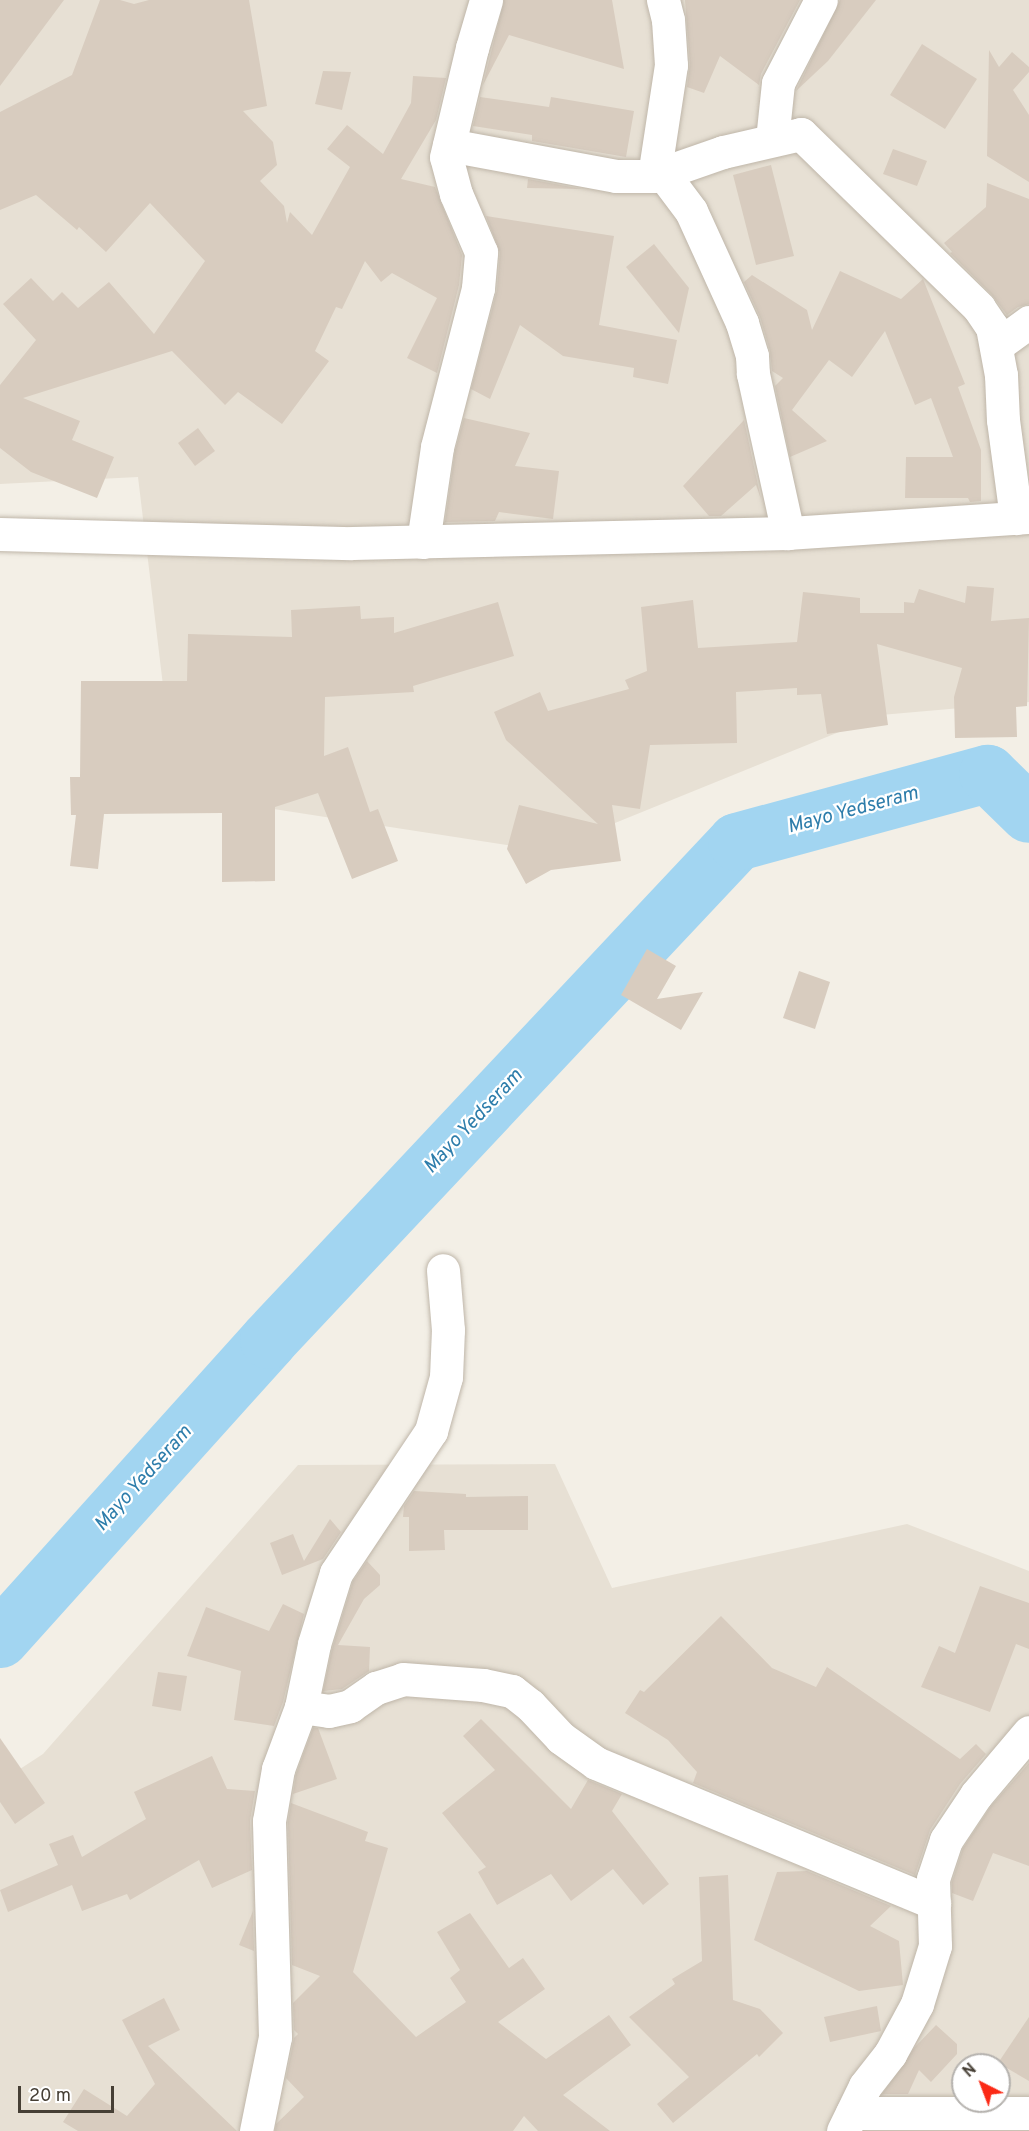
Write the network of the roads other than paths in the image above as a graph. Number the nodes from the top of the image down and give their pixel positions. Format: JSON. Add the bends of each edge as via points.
{"nodes":[{"id":1,"x":486,"y":0,"type":"edge"},
{"id":2,"x":663,"y":0,"type":"edge"},
{"id":3,"x":821,"y":0,"type":"edge"},
{"id":4,"x":772,"y":140,"type":"junction"},
{"id":5,"x":449,"y":145,"type":"junction"},
{"id":6,"x":659,"y":176,"type":"junction"},
{"id":7,"x":1029,"y":322,"type":"edge"},
{"id":8,"x":996,"y":346,"type":"junction"},
{"id":9,"x":1023,"y":517,"type":"edge"},
{"id":10,"x":788,"y":533,"type":"junction"},
{"id":11,"x":0,"y":534,"type":"edge"},
{"id":12,"x":423,"y":542,"type":"junction"},
{"id":13,"x":443,"y":1270,"type":"dead end"},
{"id":14,"x":301,"y":1707,"type":"junction"},
{"id":15,"x":1029,"y":1732,"type":"edge"},
{"id":16,"x":934,"y":1903,"type":"junction"},
{"id":17,"x":1029,"y":2114,"type":"edge"},
{"id":18,"x":847,"y":2122,"type":"edge"},
{"id":19,"x":256,"y":2131,"type":"edge"}],
"edges":[{"from":1,"to":5,"type":"street"},
{"from":2,"to":6,"type":"street","via":[[671,65]]},
{"from":3,"to":4,"type":"street","via":[[778,83]]},
{"from":4,"to":6,"type":"street","via":[[685,164]]},
{"from":4,"to":8,"type":"street","via":[[801,134],[843,172],[979,308],[992,327]]},
{"from":5,"to":6,"type":"street","via":[[616,176]]},
{"from":5,"to":12,"type":"street","via":[[446,157],[456,194],[481,252],[478,288],[436,447]]},
{"from":6,"to":10,"type":"street","via":[[691,211],[742,323]]},
{"from":7,"to":8,"type":"street"},
{"from":8,"to":9,"type":"street"},
{"from":9,"to":10,"type":"street"},
{"from":10,"to":12,"type":"street"},
{"from":11,"to":12,"type":"street"},
{"from":13,"to":14,"type":"street","via":[[448,1330],[446,1377],[431,1431],[336,1573],[314,1644]]},
{"from":14,"to":16,"type":"street","via":[[329,1711],[350,1707],[376,1688],[403,1679],[512,1691],[561,1738],[596,1763]]},
{"from":14,"to":19,"type":"street","via":[[278,1769],[269,1821],[275,2037]]},
{"from":15,"to":16,"type":"street","via":[[976,1795],[946,1840],[933,1879]]},
{"from":16,"to":18,"type":"street","via":[[935,1946],[917,2004]]},
{"from":17,"to":18,"type":"street"}]}
